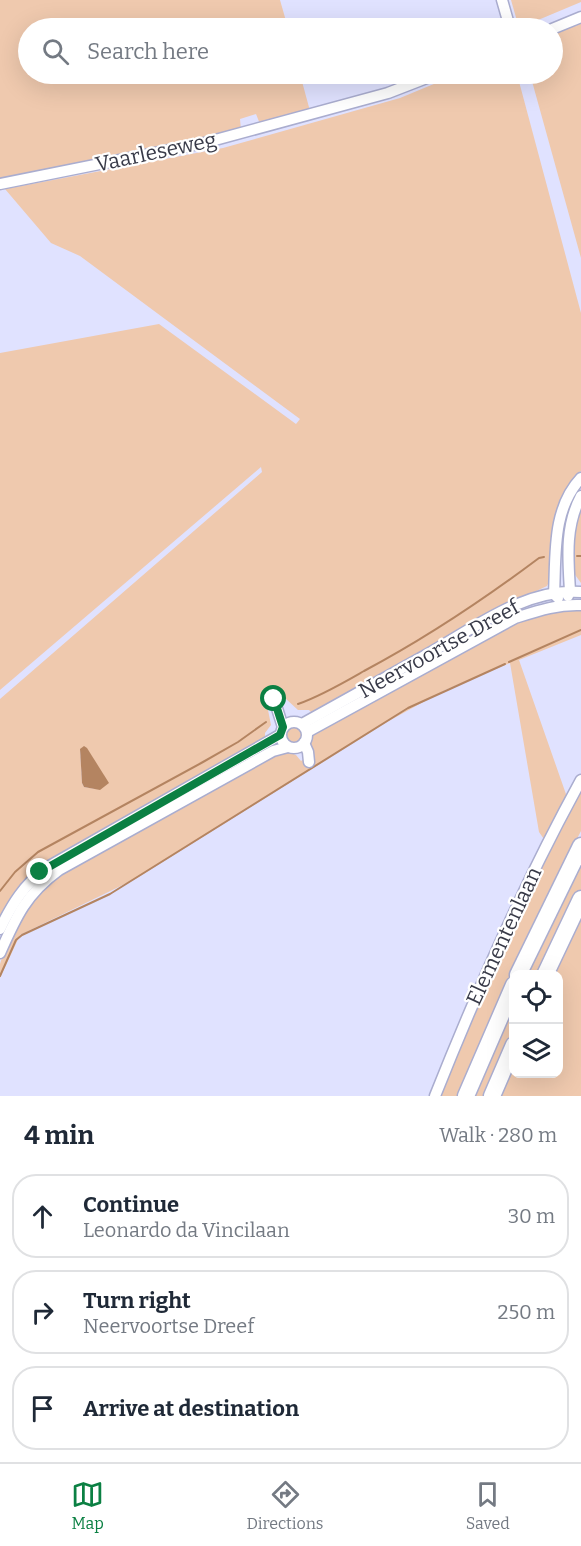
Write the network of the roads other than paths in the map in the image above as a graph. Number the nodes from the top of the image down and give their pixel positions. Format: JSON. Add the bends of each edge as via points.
{"nodes":[{"id":1,"x":502,"y":0,"type":"edge"},
{"id":2,"x":581,"y":16,"type":"edge"},
{"id":3,"x":507,"y":18,"type":"edge"},
{"id":4,"x":563,"y":23,"type":"edge"},
{"id":5,"x":411,"y":84,"type":"edge"},
{"id":6,"x":0,"y":184,"type":"edge"},
{"id":7,"x":581,"y":478,"type":"edge"},
{"id":8,"x":581,"y":496,"type":"edge"},
{"id":9,"x":575,"y":592,"type":"edge"},
{"id":10,"x":554,"y":594,"type":"junction"},
{"id":11,"x":564,"y":605,"type":"junction"},
{"id":12,"x":581,"y":605,"type":"edge"},
{"id":13,"x":294,"y":735,"type":"junction"},
{"id":14,"x":581,"y":780,"type":"edge"},
{"id":15,"x":581,"y":846,"type":"edge"},
{"id":16,"x":581,"y":899,"type":"edge"},
{"id":17,"x":0,"y":929,"type":"edge"},
{"id":18,"x":0,"y":952,"type":"edge"},
{"id":19,"x":520,"y":970,"type":"edge"},
{"id":20,"x":547,"y":970,"type":"edge"},
{"id":21,"x":509,"y":994,"type":"edge"},
{"id":22,"x":509,"y":1055,"type":"edge"},
{"id":23,"x":435,"y":1096,"type":"edge"},
{"id":24,"x":466,"y":1096,"type":"edge"},
{"id":25,"x":492,"y":1096,"type":"edge"}],
"edges":[{"from":1,"to":3,"type":"street"},
{"from":2,"to":4,"type":"street"},
{"from":5,"to":6,"type":"street","name":"Vaarleseweg","via":[[204,143]]},
{"from":7,"to":10,"type":"street","via":[[563,504]]},
{"from":8,"to":9,"type":"street","via":[[568,534]]},
{"from":9,"to":10,"type":"street","name":"Neervoortse Dreef"},
{"from":9,"to":11,"type":"street"},
{"from":10,"to":11,"type":"street"},
{"from":10,"to":13,"type":"street","name":"Neervoortse Dreef","via":[[513,606]]},
{"from":11,"to":12,"type":"street","name":"Neervoortse Dreef"},
{"from":11,"to":13,"type":"street","name":"Neervoortse Dreef","via":[[538,610],[493,629]]},
{"from":13,"to":17,"type":"street","name":"Neervoortse Dreef","via":[[46,868],[21,890]]},
{"from":13,"to":18,"type":"street","name":"Neervoortse Dreef","via":[[273,751],[53,874],[28,898]]},
{"from":14,"to":23,"type":"street","name":"Elementenlaan","via":[[479,987]]},
{"from":15,"to":19,"type":"highway"},
{"from":16,"to":20,"type":"highway"},
{"from":21,"to":24,"type":"highway"},
{"from":22,"to":25,"type":"highway"}]}
